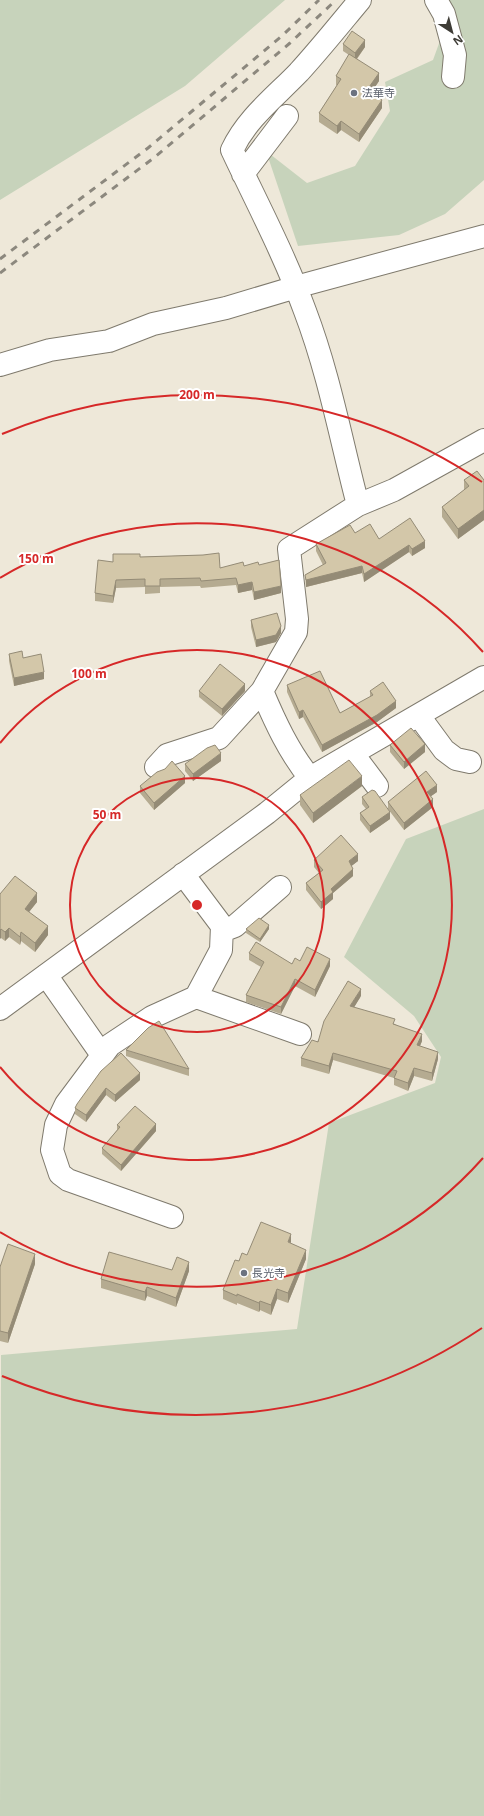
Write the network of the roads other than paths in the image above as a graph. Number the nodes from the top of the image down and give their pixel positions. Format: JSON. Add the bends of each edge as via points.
{"nodes":[{"id":1,"x":360,"y":0,"type":"edge"},
{"id":2,"x":436,"y":0,"type":"edge"},
{"id":3,"x":453,"y":77,"type":"dead end"},
{"id":4,"x":287,"y":116,"type":"dead end"},
{"id":5,"x":243,"y":174,"type":"junction"},
{"id":6,"x":484,"y":236,"type":"edge"},
{"id":7,"x":296,"y":288,"type":"junction"},
{"id":8,"x":0,"y":365,"type":"edge"},
{"id":9,"x":484,"y":440,"type":"edge"},
{"id":10,"x":358,"y":505,"type":"junction"},
{"id":11,"x":484,"y":677,"type":"edge"},
{"id":12,"x":262,"y":691,"type":"junction"},
{"id":13,"x":419,"y":716,"type":"junction"},
{"id":14,"x":353,"y":754,"type":"junction"},
{"id":15,"x":470,"y":762,"type":"dead end"},
{"id":16,"x":156,"y":767,"type":"dead end"},
{"id":17,"x":310,"y":778,"type":"junction"},
{"id":18,"x":377,"y":786,"type":"dead end"},
{"id":19,"x":183,"y":874,"type":"junction"},
{"id":20,"x":280,"y":887,"type":"dead end"},
{"id":21,"x":222,"y":931,"type":"junction"},
{"id":22,"x":46,"y":975,"type":"junction"},
{"id":23,"x":196,"y":997,"type":"junction"},
{"id":24,"x":0,"y":1008,"type":"edge"},
{"id":25,"x":300,"y":1034,"type":"dead end"},
{"id":26,"x":102,"y":1055,"type":"junction"},
{"id":27,"x":172,"y":1217,"type":"dead end"}],
"edges":[{"from":1,"to":5,"type":"street","via":[[299,72],[250,121],[239,136],[232,150]]},
{"from":2,"to":3,"type":"street","via":[[444,14],[455,54]]},
{"from":4,"to":5,"type":"street"},
{"from":5,"to":7,"type":"street"},
{"from":6,"to":7,"type":"street"},
{"from":7,"to":8,"type":"street","via":[[226,308],[153,324],[109,341],[50,350]]},
{"from":7,"to":10,"type":"street","via":[[328,384]]},
{"from":9,"to":10,"type":"street","via":[[394,490]]},
{"from":10,"to":12,"type":"street","via":[[289,549],[297,619],[296,632]]},
{"from":11,"to":13,"type":"street"},
{"from":12,"to":16,"type":"street","via":[[219,738],[167,755]]},
{"from":12,"to":17,"type":"street","via":[[276,725]]},
{"from":13,"to":14,"type":"street"},
{"from":13,"to":15,"type":"street","via":[[444,750],[456,759]]},
{"from":14,"to":17,"type":"street"},
{"from":14,"to":18,"type":"street"},
{"from":17,"to":19,"type":"street"},
{"from":19,"to":21,"type":"street","via":[[222,926]]},
{"from":19,"to":22,"type":"street"},
{"from":20,"to":21,"type":"street","via":[[235,926]]},
{"from":21,"to":23,"type":"street","via":[[221,950]]},
{"from":22,"to":24,"type":"street"},
{"from":22,"to":26,"type":"street"},
{"from":23,"to":25,"type":"street"},
{"from":23,"to":26,"type":"street","via":[[152,1017],[110,1045]]},
{"from":26,"to":27,"type":"street","via":[[66,1104],[56,1125],[52,1150],[60,1174],[68,1180]]}]}
